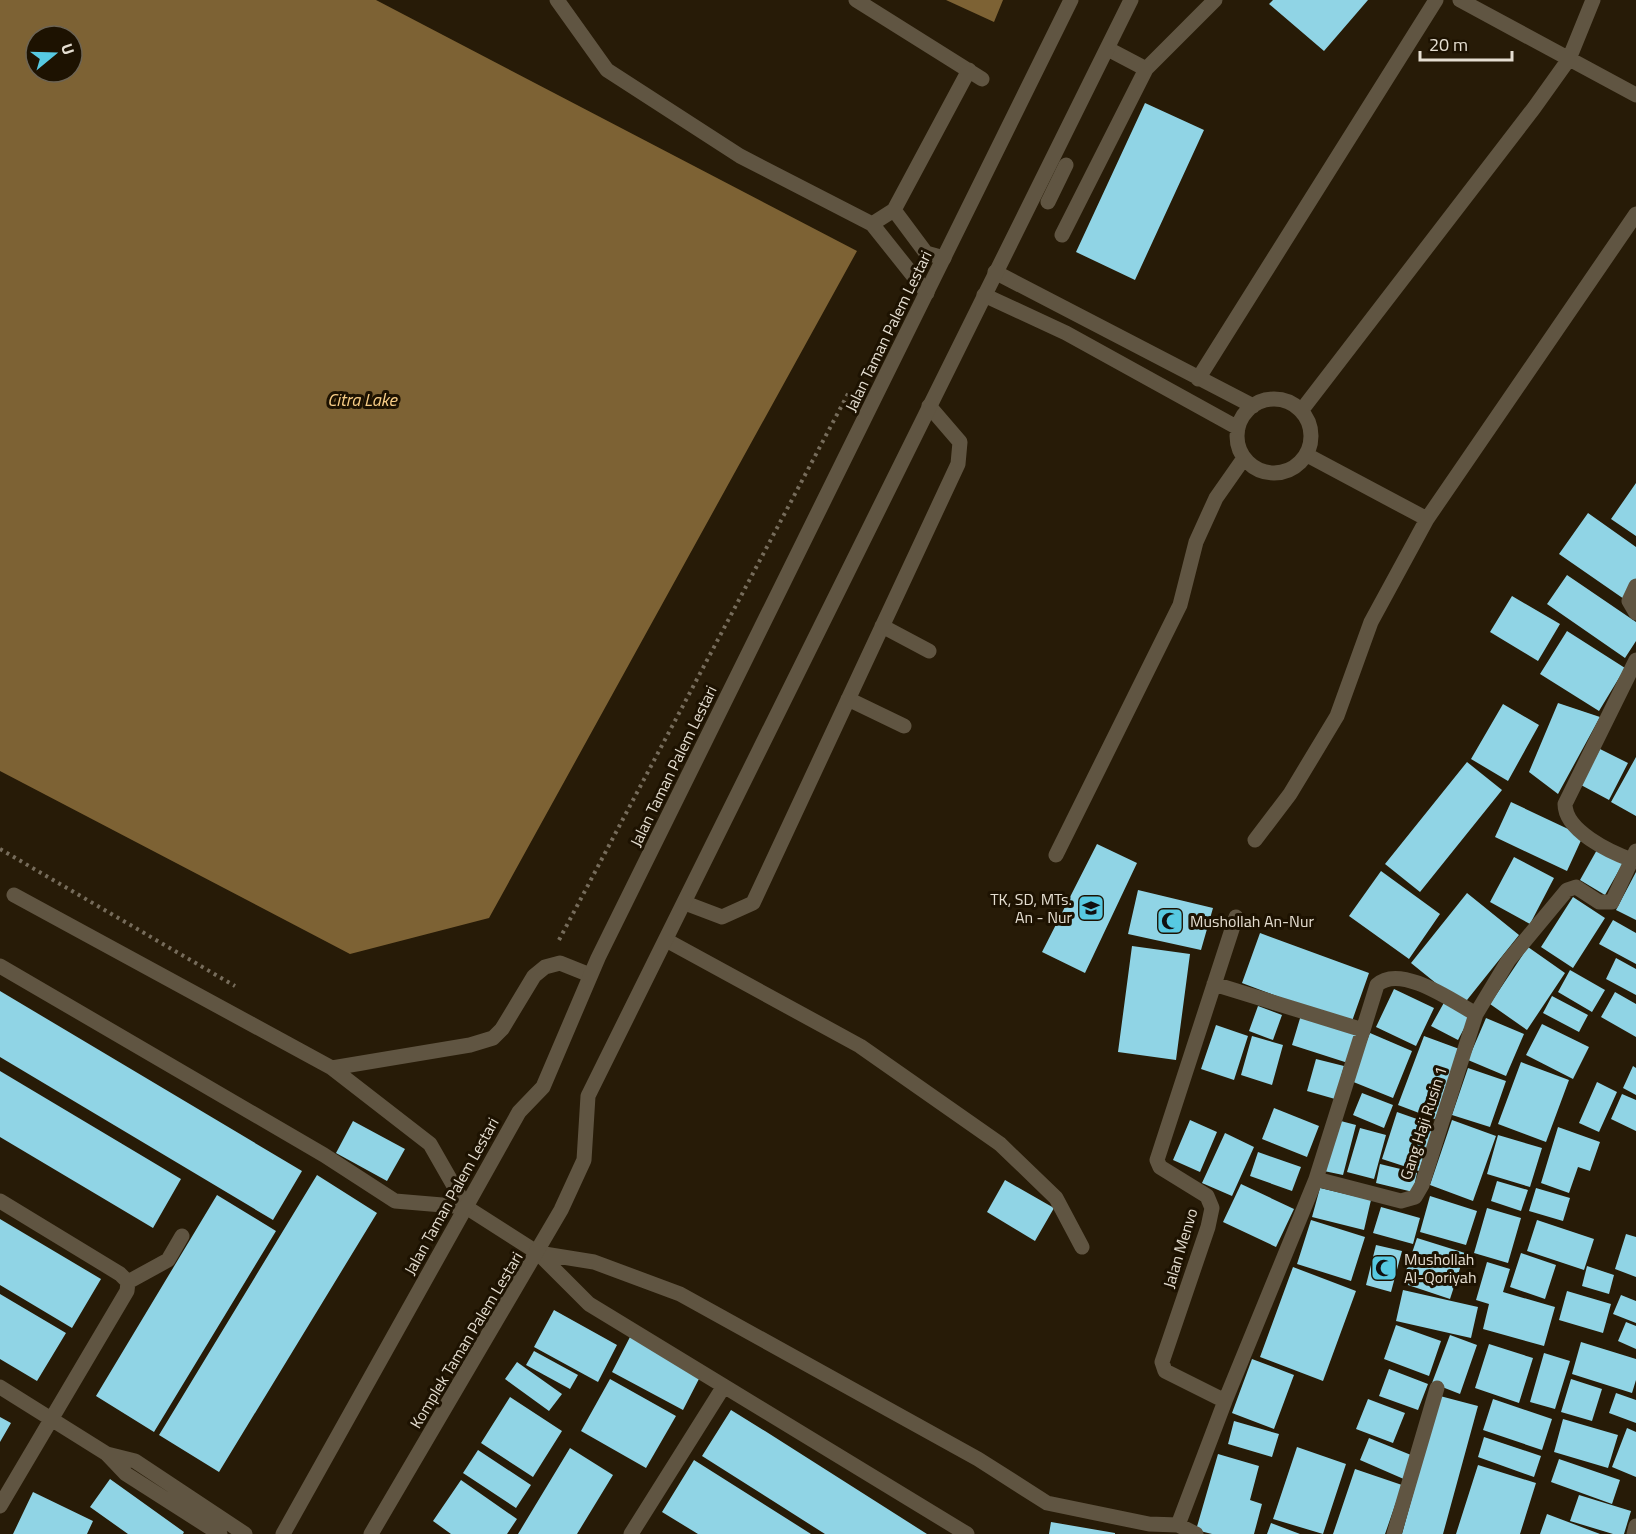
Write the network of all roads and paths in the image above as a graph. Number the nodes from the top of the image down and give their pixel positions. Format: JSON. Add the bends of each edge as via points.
{"nodes":[{"id":1,"x":557,"y":0,"type":"edge"},
{"id":2,"x":856,"y":0,"type":"edge"},
{"id":3,"x":1071,"y":0,"type":"edge"},
{"id":4,"x":1131,"y":0,"type":"edge"},
{"id":5,"x":1215,"y":0,"type":"edge"},
{"id":6,"x":1436,"y":0,"type":"edge"},
{"id":7,"x":1460,"y":0,"type":"edge"},
{"id":8,"x":1593,"y":0,"type":"edge"},
{"id":9,"x":1108,"y":49,"type":"junction"},
{"id":10,"x":1569,"y":59,"type":"junction"},
{"id":11,"x":1146,"y":69,"type":"junction"},
{"id":12,"x":969,"y":70,"type":"junction"},
{"id":13,"x":982,"y":78,"type":"dead end"},
{"id":14,"x":1636,"y":95,"type":"edge"},
{"id":15,"x":1066,"y":165,"type":"dead end"},
{"id":16,"x":1049,"y":184,"type":"junction"},
{"id":17,"x":1048,"y":202,"type":"dead end"},
{"id":18,"x":894,"y":210,"type":"junction"},
{"id":19,"x":1636,"y":214,"type":"edge"},
{"id":20,"x":872,"y":224,"type":"junction"},
{"id":21,"x":1062,"y":235,"type":"dead end"},
{"id":22,"x":944,"y":258,"type":"junction"},
{"id":23,"x":995,"y":272,"type":"junction"},
{"id":24,"x":927,"y":293,"type":"junction"},
{"id":25,"x":984,"y":295,"type":"junction"},
{"id":26,"x":1198,"y":379,"type":"junction"},
{"id":27,"x":851,"y":388,"type":"dead end"},
{"id":28,"x":929,"y":406,"type":"junction"},
{"id":29,"x":1253,"y":406,"type":"junction"},
{"id":30,"x":1301,"y":411,"type":"junction"},
{"id":31,"x":1238,"y":428,"type":"junction"},
{"id":32,"x":1307,"y":455,"type":"junction"},
{"id":33,"x":1245,"y":458,"type":"junction"},
{"id":34,"x":1427,"y":519,"type":"junction"},
{"id":35,"x":1636,"y":586,"type":"edge"},
{"id":36,"x":1636,"y":613,"type":"edge"},
{"id":37,"x":882,"y":626,"type":"junction"},
{"id":38,"x":929,"y":651,"type":"dead end"},
{"id":39,"x":1636,"y":660,"type":"edge"},
{"id":40,"x":848,"y":699,"type":"junction"},
{"id":41,"x":904,"y":726,"type":"dead end"},
{"id":42,"x":1256,"y":840,"type":"dead end"},
{"id":43,"x":0,"y":849,"type":"edge"},
{"id":44,"x":1056,"y":855,"type":"dead end"},
{"id":45,"x":1634,"y":855,"type":"edge"},
{"id":46,"x":14,"y":895,"type":"dead end"},
{"id":47,"x":684,"y":903,"type":"junction"},
{"id":48,"x":1236,"y":917,"type":"dead end"},
{"id":49,"x":666,"y":940,"type":"junction"},
{"id":50,"x":0,"y":966,"type":"edge"},
{"id":51,"x":544,"y":967,"type":"junction"},
{"id":52,"x":590,"y":975,"type":"junction"},
{"id":53,"x":1214,"y":984,"type":"junction"},
{"id":54,"x":244,"y":991,"type":"dead end"},
{"id":55,"x":1476,"y":1014,"type":"junction"},
{"id":56,"x":1363,"y":1030,"type":"junction"},
{"id":57,"x":332,"y":1068,"type":"junction"},
{"id":58,"x":1316,"y":1179,"type":"junction"},
{"id":59,"x":0,"y":1201,"type":"edge"},
{"id":60,"x":466,"y":1207,"type":"junction"},
{"id":61,"x":182,"y":1236,"type":"dead end"},
{"id":62,"x":1082,"y":1247,"type":"dead end"},
{"id":63,"x":538,"y":1253,"type":"junction"},
{"id":64,"x":128,"y":1282,"type":"junction"},
{"id":65,"x":724,"y":1386,"type":"junction"},
{"id":66,"x":0,"y":1387,"type":"edge"},
{"id":67,"x":1437,"y":1388,"type":"dead end"},
{"id":68,"x":1225,"y":1401,"type":"junction"},
{"id":69,"x":51,"y":1417,"type":"junction"},
{"id":70,"x":107,"y":1454,"type":"junction"},
{"id":71,"x":0,"y":1506,"type":"edge"},
{"id":72,"x":1178,"y":1525,"type":"junction"},
{"id":73,"x":1636,"y":1526,"type":"edge"},
{"id":74,"x":1136,"y":1528,"type":"edge"},
{"id":75,"x":638,"y":1531,"type":"edge"},
{"id":76,"x":220,"y":1534,"type":"edge"},
{"id":77,"x":245,"y":1534,"type":"edge"},
{"id":78,"x":283,"y":1534,"type":"edge"},
{"id":79,"x":371,"y":1534,"type":"edge"},
{"id":80,"x":967,"y":1534,"type":"edge"},
{"id":81,"x":1196,"y":1534,"type":"edge"},
{"id":82,"x":1394,"y":1534,"type":"edge"},
{"id":83,"x":1634,"y":1534,"type":"edge"}],
"edges":[{"from":1,"to":20,"type":"street","via":[[607,70],[740,156]]},
{"from":2,"to":12,"type":"street"},
{"from":3,"to":22,"type":"street","name":"Jalan Taman Palem Lestari"},
{"from":4,"to":9,"type":"street"},
{"from":5,"to":11,"type":"street"},
{"from":6,"to":26,"type":"street"},
{"from":7,"to":10,"type":"street"},
{"from":8,"to":10,"type":"street"},
{"from":9,"to":11,"type":"street"},
{"from":9,"to":16,"type":"street"},
{"from":10,"to":14,"type":"street"},
{"from":10,"to":30,"type":"street"},
{"from":11,"to":21,"type":"street"},
{"from":12,"to":13,"type":"street"},
{"from":12,"to":18,"type":"street"},
{"from":15,"to":16,"type":"street"},
{"from":16,"to":17,"type":"street"},
{"from":16,"to":23,"type":"street"},
{"from":18,"to":20,"type":"street"},
{"from":18,"to":22,"type":"street","via":[[926,253]]},
{"from":19,"to":34,"type":"street"},
{"from":20,"to":24,"type":"street"},
{"from":22,"to":24,"type":"street","name":"Jalan Taman Palem Lestari"},
{"from":23,"to":25,"type":"street"},
{"from":23,"to":26,"type":"street"},
{"from":24,"to":52,"type":"street","name":"Jalan Taman Palem Lestari"},
{"from":25,"to":28,"type":"street"},
{"from":25,"to":31,"type":"street","via":[[1066,333]]},
{"from":26,"to":29,"type":"street"},
{"from":27,"to":51,"type":"path"},
{"from":28,"to":37,"type":"street","via":[[960,442],[958,464]]},
{"from":28,"to":47,"type":"street"},
{"from":29,"to":30,"type":"street","via":[[1265,400],[1278,400]]},
{"from":29,"to":31,"type":"street"},
{"from":30,"to":32,"type":"street","via":[[1309,424],[1311,440]]},
{"from":31,"to":33,"type":"street"},
{"from":32,"to":33,"type":"street","via":[[1294,468],[1277,474],[1259,470]]},
{"from":32,"to":34,"type":"street"},
{"from":33,"to":44,"type":"street","via":[[1216,498],[1196,542],[1180,605]]},
{"from":34,"to":42,"type":"street","via":[[1371,622],[1337,716],[1290,794]]},
{"from":35,"to":36,"type":"street","via":[[1629,601]]},
{"from":37,"to":38,"type":"street"},
{"from":37,"to":40,"type":"street"},
{"from":39,"to":45,"type":"street","via":[[1565,804],[1571,822],[1595,843]]},
{"from":40,"to":41,"type":"street"},
{"from":40,"to":47,"type":"street","via":[[753,903],[722,917]]},
{"from":43,"to":54,"type":"path"},
{"from":45,"to":55,"type":"street","name":"Gang Haji Rusin 1","via":[[1610,903],[1599,902],[1576,887],[1563,893],[1509,961]]},
{"from":46,"to":57,"type":"street"},
{"from":47,"to":49,"type":"street"},
{"from":48,"to":53,"type":"street","name":"Jalan Menvo"},
{"from":49,"to":62,"type":"street","via":[[860,1047],[991,1138],[1056,1198]]},
{"from":49,"to":63,"type":"street","name":"Komplek Taman Palem Lestari","via":[[588,1096],[584,1160]]},
{"from":50,"to":60,"type":"street","via":[[324,1155],[394,1201]]},
{"from":51,"to":52,"type":"street","via":[[560,963]]},
{"from":51,"to":57,"type":"street","via":[[493,1038]]},
{"from":52,"to":60,"type":"street","name":"Jalan Taman Palem Lestari","via":[[543,1087],[519,1112]]},
{"from":53,"to":56,"type":"street"},
{"from":53,"to":68,"type":"street","name":"Jalan Menvo","via":[[1157,1160],[1160,1167],[1207,1196],[1212,1208],[1162,1362],[1165,1371]]},
{"from":55,"to":56,"type":"street","via":[[1409,980],[1392,978],[1377,985]]},
{"from":55,"to":58,"type":"street","name":"Gang Haji Rusin 1","via":[[1415,1197],[1401,1201]]},
{"from":56,"to":58,"type":"street"},
{"from":57,"to":60,"type":"street","via":[[430,1144]]},
{"from":58,"to":68,"type":"street"},
{"from":59,"to":64,"type":"street"},
{"from":60,"to":63,"type":"street"},
{"from":60,"to":78,"type":"street","name":"Jalan Taman Palem Lestari"},
{"from":61,"to":64,"type":"street","via":[[168,1260]]},
{"from":63,"to":65,"type":"street","via":[[589,1305]]},
{"from":63,"to":74,"type":"street","via":[[594,1262],[680,1294],[978,1459],[1047,1503]]},
{"from":63,"to":79,"type":"street","name":"Komplek Taman Palem Lestari"},
{"from":64,"to":69,"type":"street","via":[[127,1291]]},
{"from":65,"to":75,"type":"street"},
{"from":65,"to":80,"type":"street"},
{"from":66,"to":69,"type":"street"},
{"from":67,"to":82,"type":"street"},
{"from":68,"to":72,"type":"street"},
{"from":69,"to":70,"type":"street"},
{"from":69,"to":71,"type":"street"},
{"from":70,"to":76,"type":"street","via":[[126,1474]]},
{"from":70,"to":77,"type":"street","via":[[135,1461]]},
{"from":72,"to":74,"type":"street"},
{"from":72,"to":81,"type":"street"},
{"from":73,"to":83,"type":"street"}]}
